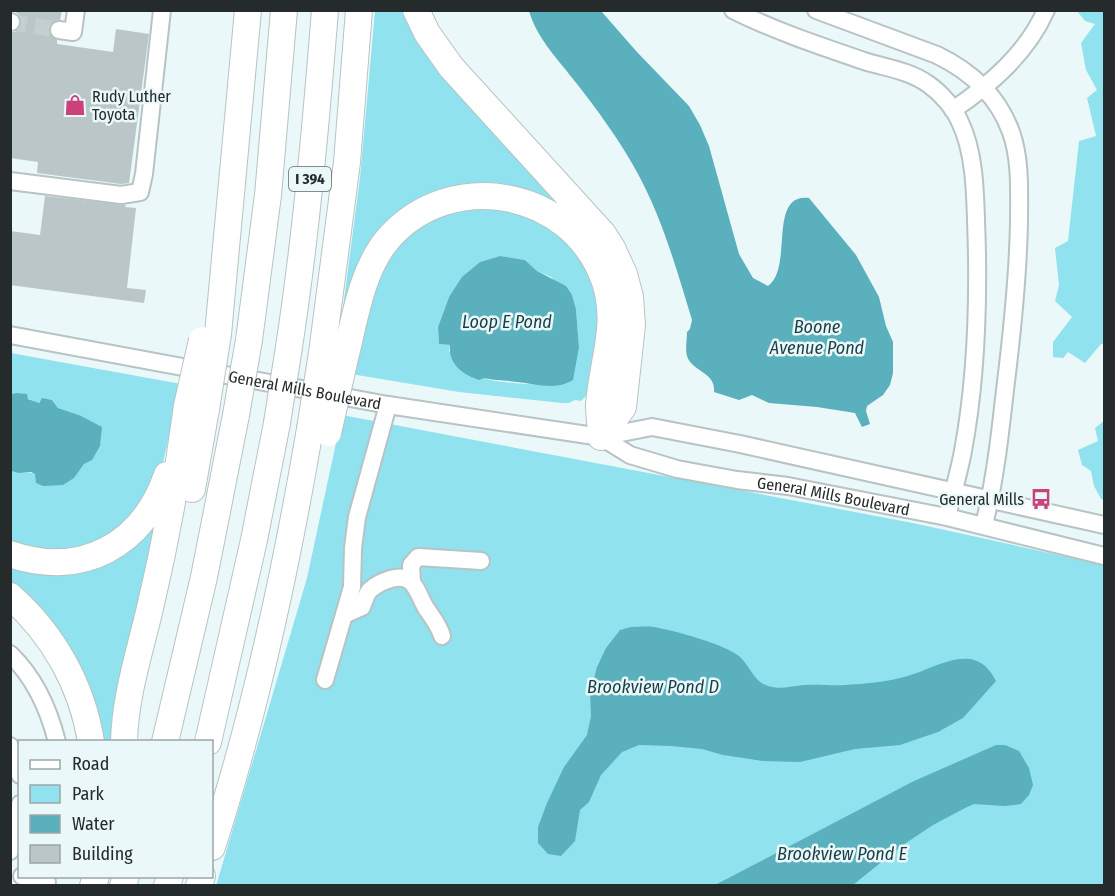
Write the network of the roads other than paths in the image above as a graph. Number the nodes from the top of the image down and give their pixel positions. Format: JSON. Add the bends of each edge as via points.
{"nodes":[{"id":1,"x":76,"y":10,"type":"edge"},
{"id":2,"x":162,"y":10,"type":"edge"},
{"id":3,"x":248,"y":10,"type":"edge"},
{"id":4,"x":284,"y":10,"type":"edge"},
{"id":5,"x":325,"y":10,"type":"edge"},
{"id":6,"x":359,"y":10,"type":"edge"},
{"id":7,"x":416,"y":10,"type":"edge"},
{"id":8,"x":733,"y":10,"type":"edge"},
{"id":9,"x":816,"y":10,"type":"edge"},
{"id":10,"x":1046,"y":10,"type":"edge"},
{"id":11,"x":59,"y":30,"type":"dead end"},
{"id":12,"x":985,"y":88,"type":"junction"},
{"id":13,"x":953,"y":110,"type":"junction"},
{"id":14,"x":10,"y":181,"type":"edge"},
{"id":15,"x":10,"y":335,"type":"edge"},
{"id":16,"x":334,"y":356,"type":"junction"},
{"id":17,"x":388,"y":405,"type":"junction"},
{"id":18,"x":197,"y":408,"type":"junction"},
{"id":19,"x":601,"y":436,"type":"junction"},
{"id":20,"x":953,"y":491,"type":"junction"},
{"id":21,"x":990,"y":499,"type":"junction"},
{"id":22,"x":947,"y":517,"type":"junction"},
{"id":23,"x":984,"y":525,"type":"junction"},
{"id":24,"x":1104,"y":525,"type":"edge"},
{"id":25,"x":10,"y":554,"type":"edge"},
{"id":26,"x":1104,"y":556,"type":"edge"},
{"id":27,"x":482,"y":561,"type":"dead end"},
{"id":28,"x":412,"y":582,"type":"junction"},
{"id":29,"x":10,"y":596,"type":"edge"},
{"id":30,"x":344,"y":615,"type":"junction"},
{"id":31,"x":10,"y":616,"type":"edge"},
{"id":32,"x":442,"y":636,"type":"dead end"},
{"id":33,"x":10,"y":654,"type":"edge"},
{"id":34,"x":325,"y":680,"type":"dead end"},
{"id":35,"x":77,"y":693,"type":"junction"},
{"id":36,"x":57,"y":740,"type":"edge"},
{"id":37,"x":91,"y":740,"type":"edge"},
{"id":38,"x":123,"y":740,"type":"edge"},
{"id":39,"x":133,"y":740,"type":"edge"},
{"id":40,"x":165,"y":740,"type":"edge"},
{"id":41,"x":208,"y":740,"type":"edge"},
{"id":42,"x":10,"y":746,"type":"edge"},
{"id":43,"x":18,"y":769,"type":"edge"},
{"id":44,"x":18,"y":813,"type":"edge"},
{"id":45,"x":213,"y":844,"type":"edge"},
{"id":46,"x":10,"y":851,"type":"edge"},
{"id":47,"x":31,"y":878,"type":"edge"},
{"id":48,"x":47,"y":881,"type":"edge"}],
"edges":[{"from":1,"to":11,"type":"street","via":[[73,32]]},
{"from":2,"to":14,"type":"street","via":[[140,192],[122,195]]},
{"from":3,"to":18,"type":"highway","bridge":true,"via":[[230,200]]},
{"from":4,"to":40,"type":"highway","number":"I 394","bridge":true,"via":[[268,195],[249,340],[204,578]]},
{"from":5,"to":41,"type":"highway","number":"I 394","bridge":true,"via":[[300,278],[277,423]]},
{"from":6,"to":16,"type":"highway"},
{"from":7,"to":19,"type":"highway","via":[[451,67],[603,234],[618,260],[630,297],[632,343],[623,407]]},
{"from":8,"to":13,"type":"street","via":[[784,32],[917,77]]},
{"from":9,"to":12,"type":"street","via":[[937,55]]},
{"from":10,"to":12,"type":"street","via":[[1028,42]]},
{"from":12,"to":13,"type":"street"},
{"from":12,"to":21,"type":"street","via":[[1010,131],[1019,190],[1016,292]]},
{"from":13,"to":20,"type":"street","via":[[967,140],[971,166],[977,294],[973,373],[963,450]]},
{"from":15,"to":17,"type":"street","name":"General Mills Boulevard"},
{"from":16,"to":19,"type":"highway","via":[[373,264],[388,240],[406,222],[439,204],[469,196],[523,202],[551,214],[573,233],[589,251],[604,279],[612,322],[599,405]]},
{"from":16,"to":45,"type":"highway","bridge":true,"via":[[319,431],[314,493],[276,607]]},
{"from":17,"to":19,"type":"street","name":"General Mills Boulevard"},
{"from":17,"to":30,"type":"street","via":[[357,517],[352,587]]},
{"from":18,"to":25,"type":"highway","via":[[153,508],[135,530],[115,544],[74,561],[46,562]]},
{"from":18,"to":38,"type":"highway","via":[[178,475]]},
{"from":18,"to":39,"type":"highway","via":[[179,551]]},
{"from":19,"to":20,"type":"street","name":"General Mills Boulevard","via":[[652,427]]},
{"from":19,"to":22,"type":"street","name":"General Mills Boulevard","via":[[630,455],[677,470],[788,486]]},
{"from":20,"to":21,"type":"street","name":"General Mills Boulevard"},
{"from":20,"to":22,"type":"street"},
{"from":21,"to":23,"type":"street"},
{"from":21,"to":24,"type":"street","name":"General Mills Boulevard"},
{"from":22,"to":23,"type":"street","name":"General Mills Boulevard"},
{"from":23,"to":26,"type":"street","name":"General Mills Boulevard"},
{"from":27,"to":28,"type":"street","via":[[418,557],[411,565]]},
{"from":28,"to":30,"type":"street","via":[[398,577],[375,586],[362,607]]},
{"from":28,"to":32,"type":"street"},
{"from":29,"to":35,"type":"highway","via":[[55,648]]},
{"from":30,"to":34,"type":"street"},
{"from":31,"to":35,"type":"highway","via":[[50,655]]},
{"from":33,"to":36,"type":"street","via":[[36,688]]},
{"from":35,"to":37,"type":"highway"},
{"from":42,"to":43,"type":"street"},
{"from":44,"to":46,"type":"street"},
{"from":47,"to":48,"type":"street"}]}
